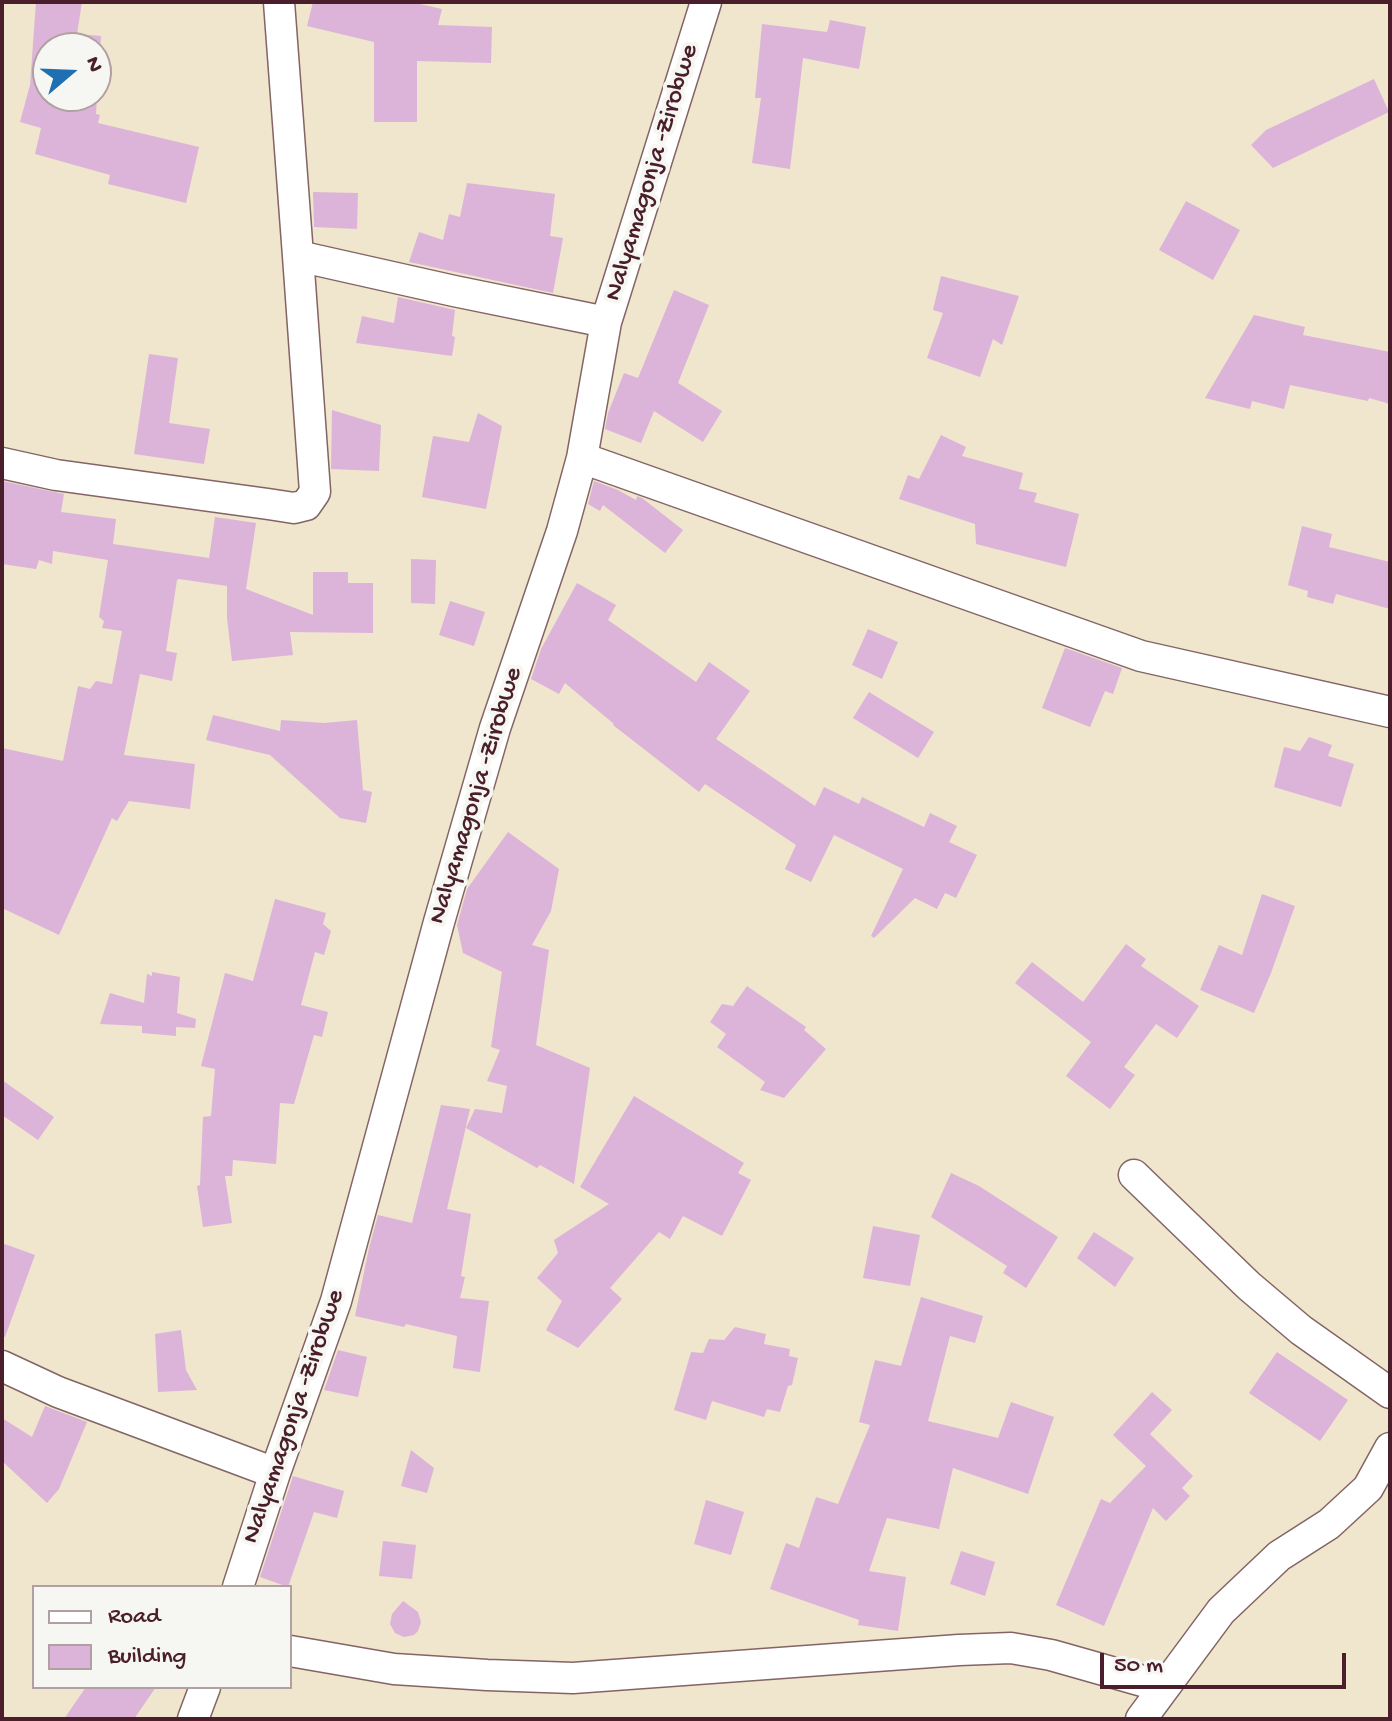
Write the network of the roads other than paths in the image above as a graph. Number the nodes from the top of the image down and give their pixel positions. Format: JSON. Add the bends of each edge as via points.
{"nodes":[{"id":1,"x":279,"y":2,"type":"edge"},
{"id":2,"x":706,"y":2,"type":"edge"},
{"id":3,"x":298,"y":256,"type":"junction"},
{"id":4,"x":606,"y":322,"type":"junction"},
{"id":5,"x":582,"y":458,"type":"junction"},
{"id":6,"x":2,"y":463,"type":"edge"},
{"id":7,"x":1390,"y":712,"type":"edge"},
{"id":8,"x":1134,"y":1175,"type":"dead end"},
{"id":9,"x":2,"y":1366,"type":"edge"},
{"id":10,"x":1390,"y":1393,"type":"edge"},
{"id":11,"x":1390,"y":1448,"type":"edge"},
{"id":12,"x":275,"y":1473,"type":"junction"},
{"id":13,"x":239,"y":1585,"type":"edge"},
{"id":14,"x":292,"y":1651,"type":"edge"},
{"id":15,"x":1164,"y":1687,"type":"junction"},
{"id":16,"x":204,"y":1689,"type":"edge"},
{"id":17,"x":193,"y":1719,"type":"edge"},
{"id":18,"x":1141,"y":1719,"type":"edge"}],
"edges":[{"from":1,"to":3,"type":"street"},
{"from":2,"to":4,"type":"street","name":"Nalyamagonja -Zirobwe"},
{"from":3,"to":4,"type":"street"},
{"from":3,"to":6,"type":"street","via":[[315,492],[306,505],[294,508]]},
{"from":4,"to":5,"type":"street","name":"Nalyamagonja -Zirobwe"},
{"from":5,"to":7,"type":"street","via":[[1141,656]]},
{"from":5,"to":12,"type":"street","name":"Nalyamagonja -Zirobwe","via":[[495,728],[336,1301]]},
{"from":8,"to":10,"type":"street","via":[[1290,1321]]},
{"from":9,"to":12,"type":"street"},
{"from":11,"to":15,"type":"street","via":[[1368,1488],[1329,1524],[1279,1556],[1221,1611]]},
{"from":12,"to":13,"type":"street","name":"Nalyamagonja -Zirobwe"},
{"from":14,"to":15,"type":"street","via":[[394,1669],[573,1678],[1011,1648]]},
{"from":15,"to":18,"type":"street"},
{"from":16,"to":17,"type":"street"}]}
